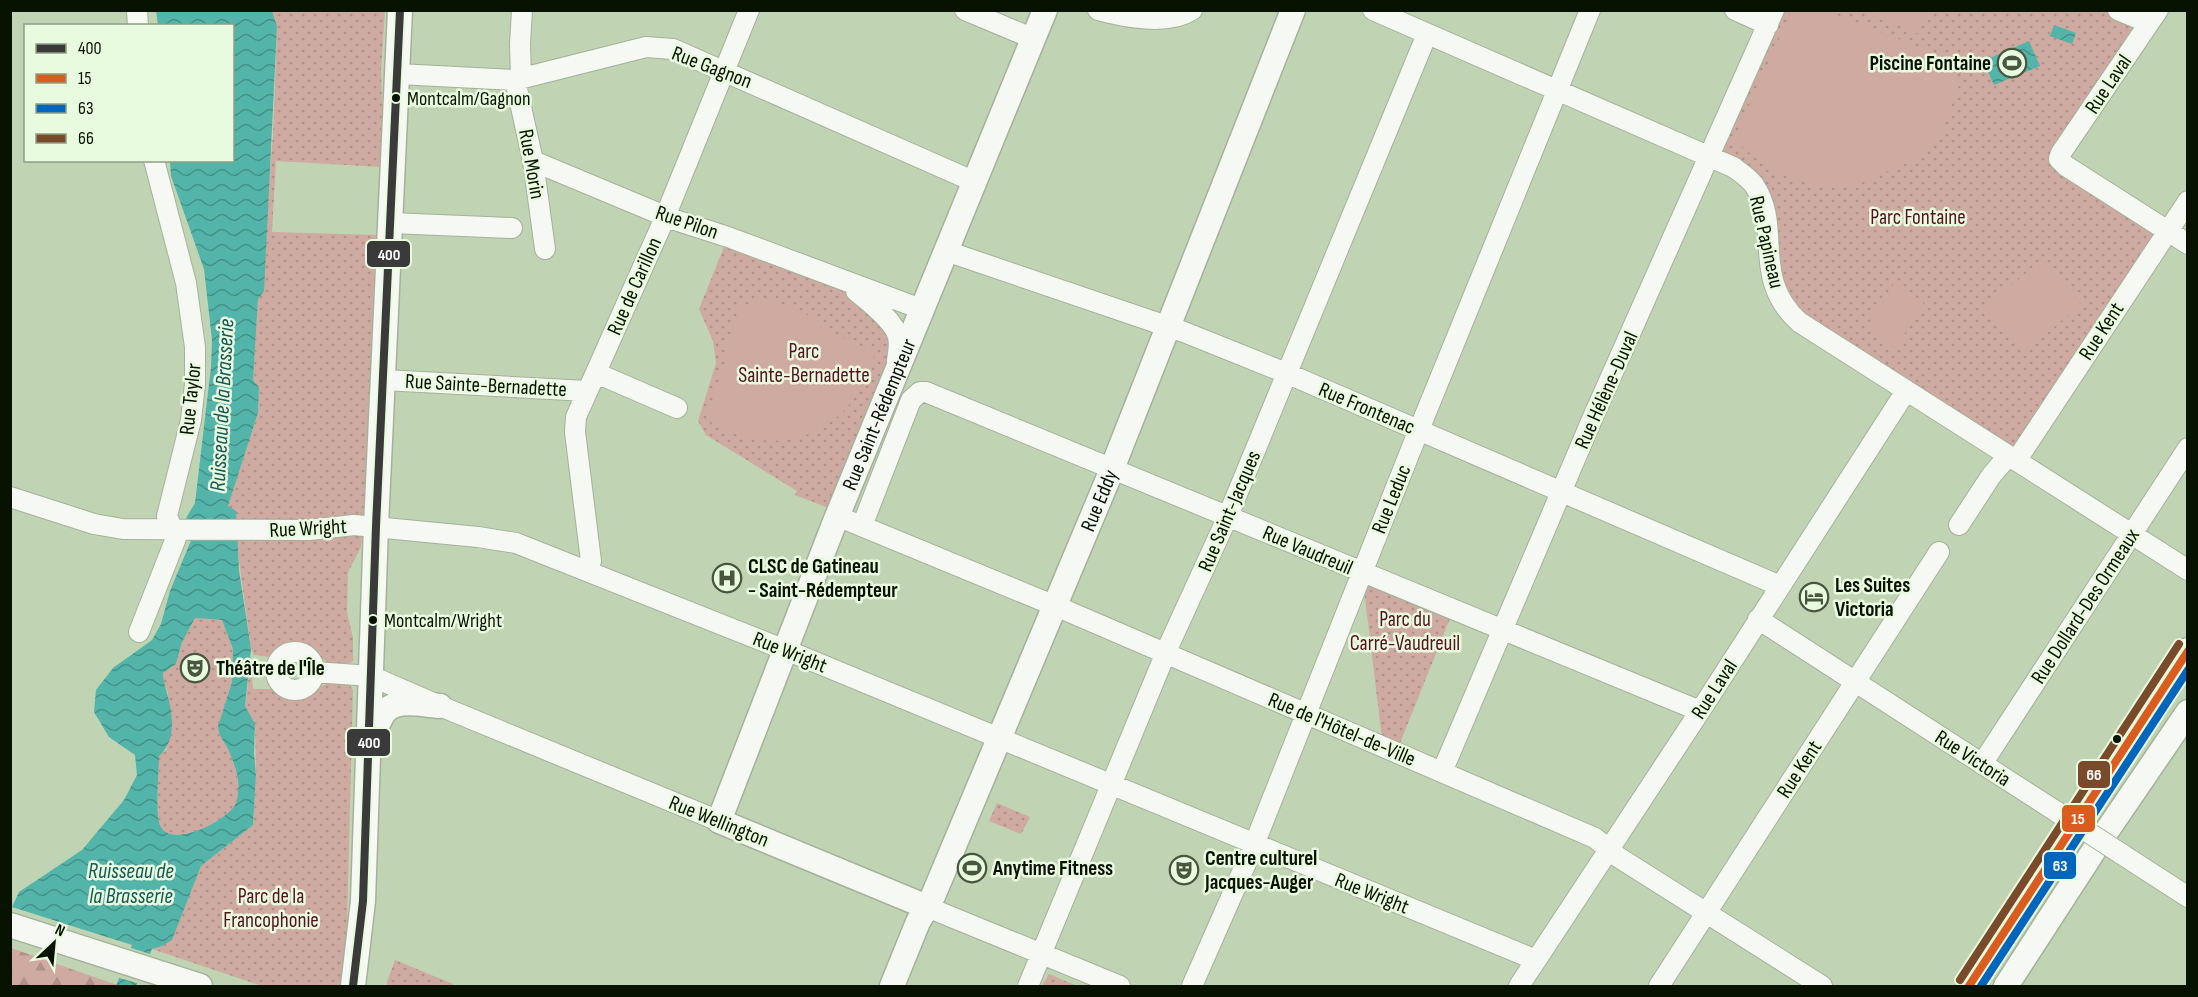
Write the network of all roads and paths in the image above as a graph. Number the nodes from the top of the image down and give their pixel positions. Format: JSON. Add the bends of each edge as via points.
{"nodes":[{"id":1,"x":400,"y":10,"type":"edge"},
{"id":2,"x":522,"y":10,"type":"edge"},
{"id":3,"x":749,"y":10,"type":"edge"},
{"id":4,"x":965,"y":10,"type":"edge"},
{"id":5,"x":1046,"y":10,"type":"edge"},
{"id":6,"x":1098,"y":10,"type":"edge"},
{"id":7,"x":1192,"y":10,"type":"edge"},
{"id":8,"x":1293,"y":10,"type":"edge"},
{"id":9,"x":1373,"y":10,"type":"edge"},
{"id":10,"x":1590,"y":10,"type":"edge"},
{"id":11,"x":1735,"y":10,"type":"edge"},
{"id":12,"x":2118,"y":10,"type":"edge"},
{"id":13,"x":1771,"y":17,"type":"edge"},
{"id":14,"x":2154,"y":17,"type":"edge"},
{"id":15,"x":1427,"y":34,"type":"junction"},
{"id":16,"x":1034,"y":39,"type":"junction"},
{"id":17,"x":726,"y":70,"type":"junction"},
{"id":18,"x":398,"y":74,"type":"junction"},
{"id":19,"x":518,"y":79,"type":"junction"},
{"id":20,"x":1557,"y":90,"type":"junction"},
{"id":21,"x":1710,"y":156,"type":"junction"},
{"id":22,"x":155,"y":162,"type":"edge"},
{"id":23,"x":533,"y":162,"type":"junction"},
{"id":24,"x":975,"y":182,"type":"junction"},
{"id":25,"x":2187,"y":201,"type":"edge"},
{"id":26,"x":665,"y":216,"type":"junction"},
{"id":27,"x":391,"y":223,"type":"junction"},
{"id":28,"x":512,"y":228,"type":"dead end"},
{"id":29,"x":2167,"y":231,"type":"junction"},
{"id":30,"x":2187,"y":244,"type":"edge"},
{"id":31,"x":545,"y":249,"type":"dead end"},
{"id":32,"x":946,"y":251,"type":"junction"},
{"id":33,"x":842,"y":280,"type":"junction"},
{"id":34,"x":921,"y":309,"type":"junction"},
{"id":35,"x":1168,"y":326,"type":"junction"},
{"id":36,"x":896,"y":372,"type":"junction"},
{"id":37,"x":596,"y":373,"type":"junction"},
{"id":38,"x":1286,"y":373,"type":"junction"},
{"id":39,"x":384,"y":380,"type":"junction"},
{"id":40,"x":587,"y":391,"type":"junction"},
{"id":41,"x":1906,"y":391,"type":"junction"},
{"id":42,"x":677,"y":408,"type":"dead end"},
{"id":43,"x":1419,"y":431,"type":"junction"},
{"id":44,"x":2187,"y":448,"type":"edge"},
{"id":45,"x":2012,"y":458,"type":"junction"},
{"id":46,"x":1112,"y":468,"type":"junction"},
{"id":47,"x":1562,"y":492,"type":"junction"},
{"id":48,"x":10,"y":497,"type":"edge"},
{"id":49,"x":837,"y":516,"type":"junction"},
{"id":50,"x":1228,"y":516,"type":"junction"},
{"id":51,"x":1959,"y":525,"type":"dead end"},
{"id":52,"x":376,"y":526,"type":"junction"},
{"id":53,"x":862,"y":526,"type":"junction"},
{"id":54,"x":179,"y":530,"type":"junction"},
{"id":55,"x":2132,"y":534,"type":"junction"},
{"id":56,"x":1939,"y":552,"type":"dead end"},
{"id":57,"x":2187,"y":570,"type":"edge"},
{"id":58,"x":587,"y":571,"type":"junction"},
{"id":59,"x":1362,"y":573,"type":"junction"},
{"id":60,"x":1780,"y":586,"type":"junction"},
{"id":61,"x":1055,"y":606,"type":"junction"},
{"id":62,"x":1758,"y":619,"type":"junction"},
{"id":63,"x":139,"y":632,"type":"dead end"},
{"id":64,"x":1503,"y":632,"type":"junction"},
{"id":65,"x":786,"y":650,"type":"junction"},
{"id":66,"x":2187,"y":650,"type":"edge"},
{"id":67,"x":1166,"y":653,"type":"junction"},
{"id":68,"x":314,"y":672,"type":"dead end"},
{"id":69,"x":371,"y":676,"type":"junction"},
{"id":70,"x":1856,"y":680,"type":"junction"},
{"id":71,"x":440,"y":706,"type":"junction"},
{"id":72,"x":1700,"y":711,"type":"junction"},
{"id":73,"x":2187,"y":712,"type":"edge"},
{"id":74,"x":1306,"y":714,"type":"junction"},
{"id":75,"x":1000,"y":738,"type":"junction"},
{"id":76,"x":369,"y":746,"type":"junction"},
{"id":77,"x":1982,"y":764,"type":"junction"},
{"id":78,"x":1442,"y":772,"type":"junction"},
{"id":79,"x":1111,"y":784,"type":"junction"},
{"id":80,"x":719,"y":821,"type":"junction"},
{"id":81,"x":1254,"y":845,"type":"junction"},
{"id":82,"x":1609,"y":849,"type":"junction"},
{"id":83,"x":2187,"y":897,"type":"edge"},
{"id":84,"x":927,"y":907,"type":"junction"},
{"id":85,"x":1707,"y":914,"type":"junction"},
{"id":86,"x":362,"y":919,"type":"junction"},
{"id":87,"x":10,"y":925,"type":"edge"},
{"id":88,"x":1042,"y":953,"type":"junction"},
{"id":89,"x":1536,"y":960,"type":"junction"},
{"id":90,"x":200,"y":987,"type":"edge"},
{"id":91,"x":353,"y":987,"type":"edge"},
{"id":92,"x":369,"y":987,"type":"edge"},
{"id":93,"x":892,"y":987,"type":"edge"},
{"id":94,"x":1028,"y":987,"type":"edge"},
{"id":95,"x":1120,"y":987,"type":"edge"},
{"id":96,"x":1192,"y":987,"type":"edge"},
{"id":97,"x":1519,"y":987,"type":"edge"},
{"id":98,"x":1533,"y":987,"type":"edge"},
{"id":99,"x":1659,"y":987,"type":"edge"},
{"id":100,"x":1822,"y":987,"type":"edge"},
{"id":101,"x":1969,"y":987,"type":"edge"},
{"id":102,"x":2006,"y":987,"type":"edge"}],
"edges":[{"from":1,"to":18,"type":"main road"},
{"from":2,"to":19,"type":"street","name":"Rue Morin"},
{"from":3,"to":17,"type":"street","name":"Rue de Carillon"},
{"from":4,"to":16,"type":"street"},
{"from":5,"to":16,"type":"main road","name":"Rue Saint-Rédempteur"},
{"from":6,"to":7,"type":"street","via":[[1156,18],[1178,17]]},
{"from":8,"to":35,"type":"main road","name":"Rue Eddy"},
{"from":9,"to":15,"type":"street","name":"Rue Papineau"},
{"from":10,"to":20,"type":"street","name":"Rue Leduc"},
{"from":11,"to":13,"type":"street"},
{"from":12,"to":14,"type":"street"},
{"from":13,"to":21,"type":"street","name":"Rue Hélène-Duval"},
{"from":14,"to":29,"type":"street","name":"Rue Laval","via":[[2059,159]]},
{"from":15,"to":20,"type":"street","name":"Rue Papineau"},
{"from":15,"to":38,"type":"street","name":"Rue Saint-Jacques"},
{"from":16,"to":24,"type":"main road","name":"Rue Saint-Rédempteur"},
{"from":17,"to":19,"type":"street","name":"Rue Gagnon","via":[[673,49],[646,47]]},
{"from":17,"to":24,"type":"street","name":"Rue Gagnon"},
{"from":17,"to":26,"type":"street","name":"Rue de Carillon"},
{"from":18,"to":19,"type":"street","name":"Rue Gagnon"},
{"from":18,"to":27,"type":"main road"},
{"from":19,"to":23,"type":"street","name":"Rue Morin"},
{"from":20,"to":21,"type":"street","name":"Rue Papineau"},
{"from":20,"to":43,"type":"street","name":"Rue Leduc"},
{"from":21,"to":41,"type":"street","name":"Rue Papineau","via":[[1744,175],[1760,196],[1771,276],[1789,313]]},
{"from":21,"to":47,"type":"street","name":"Rue Hélène-Duval"},
{"from":22,"to":54,"type":"street","name":"Rue Taylor","via":[[186,283],[195,347],[191,420],[168,516]]},
{"from":23,"to":26,"type":"street","name":"Rue Pilon"},
{"from":23,"to":31,"type":"street","name":"Rue Morin"},
{"from":24,"to":32,"type":"main road","name":"Rue Saint-Rédempteur"},
{"from":25,"to":29,"type":"street","name":"Rue Kent"},
{"from":26,"to":33,"type":"street","name":"Rue Pilon"},
{"from":26,"to":37,"type":"street","name":"Rue de Carillon"},
{"from":27,"to":28,"type":"street"},
{"from":27,"to":39,"type":"main road"},
{"from":29,"to":30,"type":"street"},
{"from":29,"to":45,"type":"street","name":"Rue Kent"},
{"from":32,"to":34,"type":"main road","name":"Rue Saint-Rédempteur"},
{"from":32,"to":35,"type":"street","name":"Rue Frontenac"},
{"from":33,"to":34,"type":"street","name":"Rue Pilon"},
{"from":33,"to":36,"type":"street","name":"Rue Pilon","via":[[896,329]]},
{"from":34,"to":36,"type":"main road","name":"Rue Saint-Rédempteur"},
{"from":35,"to":38,"type":"street","name":"Rue Frontenac"},
{"from":35,"to":46,"type":"main road","name":"Rue Eddy"},
{"from":36,"to":49,"type":"main road","name":"Rue Saint-Rédempteur"},
{"from":37,"to":40,"type":"street","name":"Rue de Carillon"},
{"from":37,"to":42,"type":"street","name":"Rue Sainte-Bernadette"},
{"from":38,"to":43,"type":"street","name":"Rue Frontenac"},
{"from":38,"to":50,"type":"street","name":"Rue Saint-Jacques"},
{"from":39,"to":40,"type":"street","name":"Rue Sainte-Bernadette"},
{"from":39,"to":52,"type":"main road"},
{"from":40,"to":58,"type":"street","name":"Rue de Carillon","via":[[574,424],[591,561]]},
{"from":41,"to":45,"type":"street","name":"Rue Papineau"},
{"from":41,"to":60,"type":"street","name":"Rue Laval"},
{"from":43,"to":47,"type":"street","name":"Rue Frontenac"},
{"from":43,"to":59,"type":"street","name":"Rue Leduc"},
{"from":44,"to":55,"type":"street","name":"Rue Dollard-Des Ormeaux"},
{"from":45,"to":51,"type":"street","name":"Rue Kent","via":[[1991,476]]},
{"from":45,"to":55,"type":"street","name":"Rue Papineau"},
{"from":46,"to":50,"type":"street","name":"Rue Vaudreuil"},
{"from":46,"to":53,"type":"street","name":"Rue Vaudreuil","via":[[920,392],[911,400]]},
{"from":46,"to":61,"type":"main road","name":"Rue Eddy"},
{"from":47,"to":60,"type":"street","name":"Rue Frontenac"},
{"from":47,"to":64,"type":"street","name":"Rue Hélène-Duval"},
{"from":48,"to":54,"type":"street","name":"Rue Wright","via":[[109,528]]},
{"from":49,"to":53,"type":"street","name":"Rue de l'Hôtel-de-Ville"},
{"from":49,"to":65,"type":"main road","name":"Rue Saint-Rédempteur"},
{"from":50,"to":59,"type":"street","name":"Rue Vaudreuil"},
{"from":50,"to":67,"type":"street","name":"Rue Saint-Jacques"},
{"from":52,"to":54,"type":"street","name":"Rue Wright"},
{"from":52,"to":58,"type":"street","name":"Rue Wright","via":[[507,541]]},
{"from":52,"to":69,"type":"main road"},
{"from":53,"to":61,"type":"street","name":"Rue de l'Hôtel-de-Ville"},
{"from":54,"to":63,"type":"street","name":"Rue Taylor"},
{"from":55,"to":57,"type":"street","name":"Rue Papineau"},
{"from":55,"to":77,"type":"street","name":"Rue Dollard-Des Ormeaux"},
{"from":56,"to":70,"type":"street","name":"Rue Kent"},
{"from":58,"to":65,"type":"street","name":"Rue Wright"},
{"from":59,"to":64,"type":"street","name":"Rue Vaudreuil"},
{"from":59,"to":74,"type":"street","name":"Rue Leduc"},
{"from":60,"to":62,"type":"street","name":"Rue Laval"},
{"from":61,"to":67,"type":"street","name":"Rue de l'Hôtel-de-Ville"},
{"from":61,"to":75,"type":"main road","name":"Rue Eddy"},
{"from":62,"to":70,"type":"street","name":"Rue Victoria"},
{"from":62,"to":72,"type":"street","name":"Rue Laval"},
{"from":64,"to":72,"type":"street","name":"Rue Vaudreuil"},
{"from":64,"to":78,"type":"street","name":"Rue Hélène-Duval"},
{"from":65,"to":75,"type":"street","name":"Rue Wright"},
{"from":65,"to":80,"type":"main road","name":"Rue Saint-Rédempteur"},
{"from":66,"to":101,"type":"main road"},
{"from":67,"to":74,"type":"street","name":"Rue de l'Hôtel-de-Ville"},
{"from":67,"to":79,"type":"street","name":"Rue Saint-Jacques"},
{"from":68,"to":69,"type":"street","name":"Rue Wellington"},
{"from":69,"to":71,"type":"street","name":"Rue Wellington"},
{"from":69,"to":76,"type":"main road"},
{"from":70,"to":77,"type":"street","name":"Rue Victoria"},
{"from":70,"to":85,"type":"street","name":"Rue Kent"},
{"from":71,"to":76,"type":"main road","via":[[399,704],[387,709]]},
{"from":71,"to":80,"type":"street","name":"Rue Wellington"},
{"from":72,"to":82,"type":"street","name":"Rue Laval"},
{"from":73,"to":102,"type":"main road"},
{"from":74,"to":78,"type":"street","name":"Rue de l'Hôtel-de-Ville"},
{"from":74,"to":81,"type":"street","name":"Rue Leduc"},
{"from":75,"to":79,"type":"street","name":"Rue Wright"},
{"from":75,"to":84,"type":"main road","name":"Rue Eddy"},
{"from":76,"to":86,"type":"main road"},
{"from":77,"to":83,"type":"street","name":"Rue Victoria","bridge":true},
{"from":78,"to":82,"type":"street","name":"Rue de l'Hôtel-de-Ville","via":[[1595,838]]},
{"from":79,"to":81,"type":"street","name":"Rue Wright"},
{"from":79,"to":88,"type":"street","name":"Rue Saint-Jacques"},
{"from":80,"to":84,"type":"main road","name":"Rue Wellington"},
{"from":81,"to":89,"type":"street","name":"Rue Wright"},
{"from":81,"to":96,"type":"street","name":"Rue Leduc"},
{"from":82,"to":85,"type":"street","name":"Rue de l'Hôtel-de-Ville"},
{"from":82,"to":89,"type":"street","name":"Rue Laval"},
{"from":84,"to":88,"type":"street","name":"Rue Wellington"},
{"from":84,"to":93,"type":"main road","name":"Rue Eddy"},
{"from":85,"to":99,"type":"street","name":"Rue Kent"},
{"from":85,"to":100,"type":"street","name":"Rue de l'Hôtel-de-Ville"},
{"from":86,"to":91,"type":"main road"},
{"from":86,"to":92,"type":"main road"},
{"from":87,"to":90,"type":"main road"},
{"from":88,"to":94,"type":"street","name":"Rue Saint-Jacques"},
{"from":88,"to":95,"type":"street","name":"Rue Wellington"},
{"from":89,"to":97,"type":"street","name":"Rue Laval"},
{"from":89,"to":98,"type":"street"}]}
